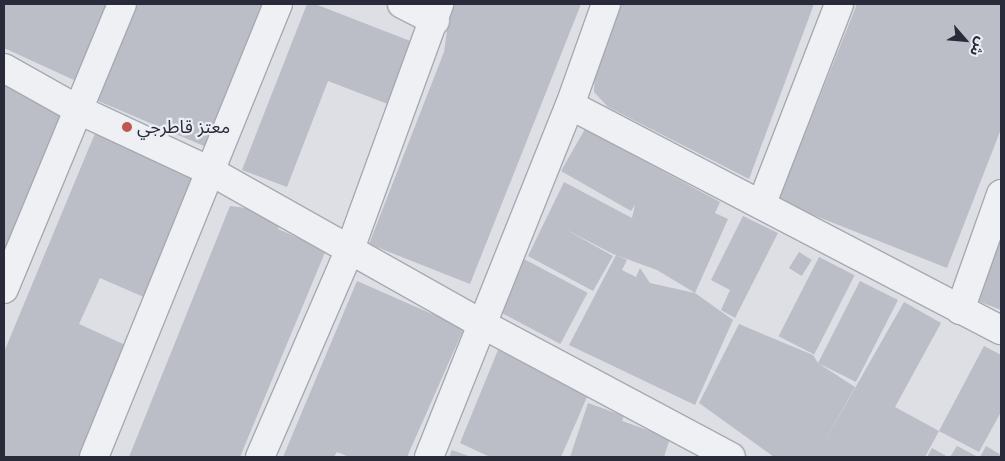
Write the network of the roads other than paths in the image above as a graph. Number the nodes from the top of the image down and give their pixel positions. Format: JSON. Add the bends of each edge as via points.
{"nodes":[{"id":1,"x":122,"y":4,"type":"edge"},
{"id":2,"x":278,"y":4,"type":"edge"},
{"id":3,"x":402,"y":4,"type":"edge"},
{"id":4,"x":606,"y":4,"type":"edge"},
{"id":5,"x":839,"y":4,"type":"edge"},
{"id":6,"x":437,"y":13,"type":"edge"},
{"id":7,"x":4,"y":68,"type":"edge"},
{"id":8,"x":570,"y":105,"type":"junction"},
{"id":9,"x":77,"y":109,"type":"junction"},
{"id":10,"x":212,"y":172,"type":"junction"},
{"id":11,"x":1001,"y":194,"type":"edge"},
{"id":12,"x":762,"y":203,"type":"junction"},
{"id":13,"x":350,"y":249,"type":"junction"},
{"id":14,"x":4,"y":289,"type":"edge"},
{"id":15,"x":960,"y":310,"type":"junction"},
{"id":16,"x":482,"y":324,"type":"junction"},
{"id":17,"x":1001,"y":330,"type":"edge"},
{"id":18,"x":94,"y":457,"type":"edge"},
{"id":19,"x":260,"y":457,"type":"edge"},
{"id":20,"x":429,"y":457,"type":"edge"},
{"id":21,"x":731,"y":457,"type":"edge"}],
"edges":[{"from":1,"to":9,"type":"street"},
{"from":2,"to":10,"type":"street"},
{"from":3,"to":6,"type":"street"},
{"from":4,"to":8,"type":"street"},
{"from":5,"to":12,"type":"street"},
{"from":6,"to":13,"type":"street"},
{"from":7,"to":9,"type":"street"},
{"from":8,"to":12,"type":"street"},
{"from":8,"to":16,"type":"street"},
{"from":9,"to":10,"type":"street"},
{"from":9,"to":14,"type":"street"},
{"from":10,"to":13,"type":"street"},
{"from":10,"to":18,"type":"street"},
{"from":11,"to":15,"type":"street"},
{"from":12,"to":15,"type":"street"},
{"from":13,"to":16,"type":"street"},
{"from":13,"to":19,"type":"street"},
{"from":15,"to":17,"type":"street"},
{"from":16,"to":20,"type":"street"},
{"from":16,"to":21,"type":"street"}]}
